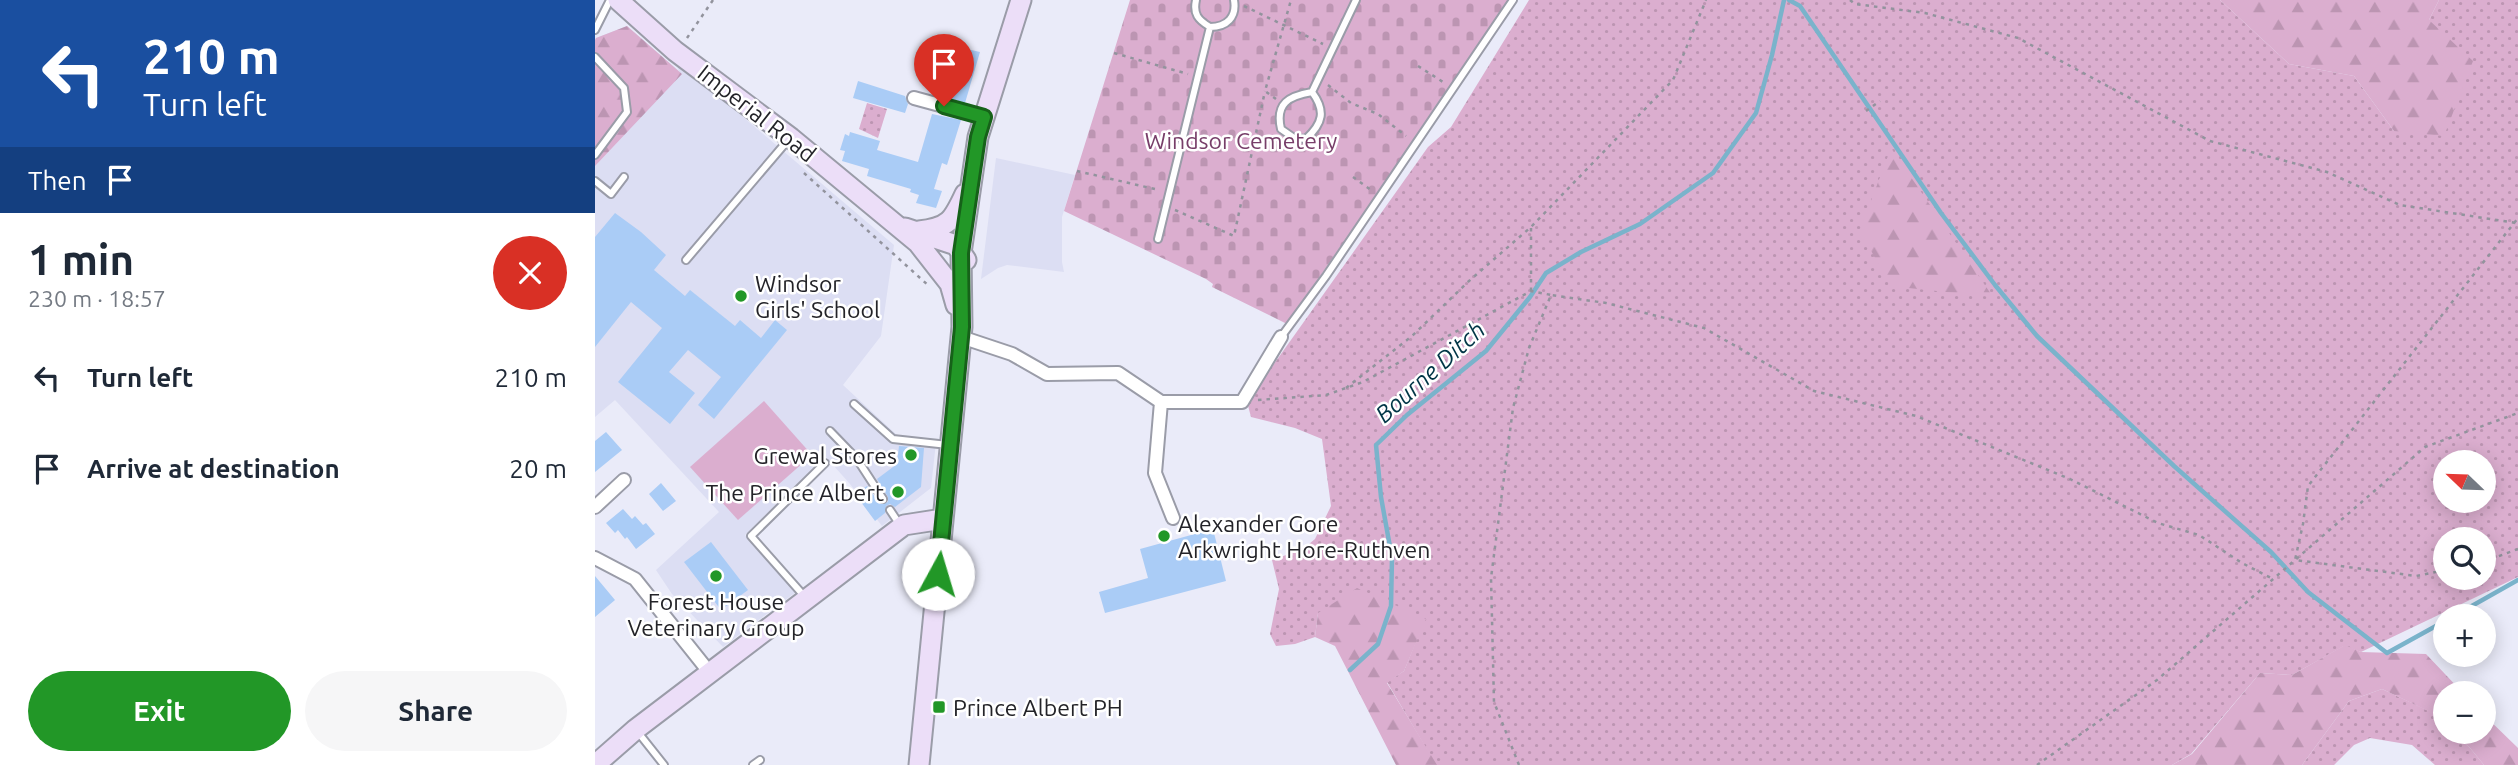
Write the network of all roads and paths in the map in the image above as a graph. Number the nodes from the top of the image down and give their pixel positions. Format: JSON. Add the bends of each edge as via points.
{"nodes":[{"id":1,"x":610,"y":0,"type":"edge"},
{"id":2,"x":618,"y":0,"type":"edge"},
{"id":3,"x":713,"y":0,"type":"edge"},
{"id":4,"x":1021,"y":0,"type":"edge"},
{"id":5,"x":1196,"y":0,"type":"edge"},
{"id":6,"x":1291,"y":0,"type":"edge"},
{"id":7,"x":1356,"y":0,"type":"edge"},
{"id":8,"x":1513,"y":0,"type":"edge"},
{"id":9,"x":1706,"y":0,"type":"edge"},
{"id":10,"x":1850,"y":0,"type":"edge"},
{"id":11,"x":1235,"y":1,"type":"edge"},
{"id":12,"x":1284,"y":26,"type":"junction"},
{"id":13,"x":1210,"y":27,"type":"junction"},
{"id":14,"x":595,"y":30,"type":"edge"},
{"id":15,"x":686,"y":39,"type":"dead end"},
{"id":16,"x":1332,"y":49,"type":"junction"},
{"id":17,"x":1114,"y":53,"type":"dead end"},
{"id":18,"x":595,"y":57,"type":"edge"},
{"id":19,"x":1418,"y":66,"type":"dead end"},
{"id":20,"x":1198,"y":76,"type":"junction"},
{"id":21,"x":1319,"y":76,"type":"junction"},
{"id":22,"x":1452,"y":88,"type":"junction"},
{"id":23,"x":1265,"y":91,"type":"junction"},
{"id":24,"x":1312,"y":92,"type":"junction"},
{"id":25,"x":914,"y":98,"type":"dead end"},
{"id":26,"x":1880,"y":101,"type":"dead end"},
{"id":27,"x":1283,"y":104,"type":"junction"},
{"id":28,"x":1866,"y":111,"type":"dead end"},
{"id":29,"x":984,"y":117,"type":"junction"},
{"id":30,"x":791,"y":138,"type":"junction"},
{"id":31,"x":1415,"y":143,"type":"junction"},
{"id":32,"x":595,"y":155,"type":"edge"},
{"id":33,"x":1077,"y":171,"type":"dead end"},
{"id":34,"x":974,"y":174,"type":"junction"},
{"id":35,"x":624,"y":177,"type":"dead end"},
{"id":36,"x":1353,"y":177,"type":"dead end"},
{"id":37,"x":595,"y":181,"type":"edge"},
{"id":38,"x":1169,"y":192,"type":"junction"},
{"id":39,"x":1379,"y":196,"type":"junction"},
{"id":40,"x":1166,"y":206,"type":"junction"},
{"id":41,"x":969,"y":210,"type":"junction"},
{"id":42,"x":2518,"y":218,"type":"edge"},
{"id":43,"x":2516,"y":223,"type":"junction"},
{"id":44,"x":1531,"y":227,"type":"junction"},
{"id":45,"x":910,"y":233,"type":"junction"},
{"id":46,"x":1158,"y":239,"type":"dead end"},
{"id":47,"x":961,"y":253,"type":"junction"},
{"id":48,"x":686,"y":260,"type":"dead end"},
{"id":49,"x":967,"y":273,"type":"junction"},
{"id":50,"x":1531,"y":290,"type":"junction"},
{"id":51,"x":1551,"y":295,"type":"junction"},
{"id":52,"x":961,"y":332,"type":"junction"},
{"id":53,"x":1281,"y":337,"type":"joint"},
{"id":54,"x":1346,"y":388,"type":"junction"},
{"id":55,"x":1161,"y":402,"type":"junction"},
{"id":56,"x":1243,"y":402,"type":"junction"},
{"id":57,"x":854,"y":404,"type":"dead end"},
{"id":58,"x":2518,"y":413,"type":"edge"},
{"id":59,"x":830,"y":431,"type":"dead end"},
{"id":60,"x":950,"y":446,"type":"junction"},
{"id":61,"x":825,"y":463,"type":"dead end"},
{"id":62,"x":624,"y":480,"type":"dead end"},
{"id":63,"x":883,"y":499,"type":"dead end"},
{"id":64,"x":595,"y":508,"type":"edge"},
{"id":65,"x":890,"y":510,"type":"dead end"},
{"id":66,"x":943,"y":519,"type":"junction"},
{"id":67,"x":1173,"y":519,"type":"dead end"},
{"id":68,"x":901,"y":527,"type":"junction"},
{"id":69,"x":2518,"y":550,"type":"edge"},
{"id":70,"x":595,"y":558,"type":"edge"},
{"id":71,"x":2496,"y":558,"type":"edge"},
{"id":72,"x":2295,"y":560,"type":"junction"},
{"id":73,"x":2433,"y":572,"type":"edge"},
{"id":74,"x":2273,"y":579,"type":"junction"},
{"id":75,"x":806,"y":599,"type":"junction"},
{"id":76,"x":710,"y":673,"type":"junction"},
{"id":77,"x":636,"y":729,"type":"junction"},
{"id":78,"x":596,"y":762,"type":"edge"},
{"id":79,"x":664,"y":765,"type":"edge"},
{"id":80,"x":919,"y":765,"type":"edge"},
{"id":81,"x":1519,"y":765,"type":"edge"},
{"id":82,"x":2037,"y":765,"type":"edge"}],
"edges":[{"from":1,"to":14,"type":"lane"},
{"from":2,"to":30,"type":"main road","name":"Imperial Road","via":[[675,51]]},
{"from":3,"to":15,"type":"path"},
{"from":4,"to":29,"type":"main road"},
{"from":5,"to":13,"type":"lane","via":[[1198,18]]},
{"from":6,"to":12,"type":"path"},
{"from":7,"to":16,"type":"lane"},
{"from":8,"to":22,"type":"lane"},
{"from":9,"to":44,"type":"path","via":[[1673,80]]},
{"from":10,"to":43,"type":"path","via":[[1925,13],[2018,38],[2210,141],[2327,172],[2400,205]]},
{"from":11,"to":12,"type":"path"},
{"from":11,"to":13,"type":"lane","via":[[1233,17],[1226,24]]},
{"from":12,"to":16,"type":"path"},
{"from":12,"to":23,"type":"path"},
{"from":13,"to":20,"type":"lane"},
{"from":16,"to":21,"type":"lane"},
{"from":17,"to":20,"type":"path"},
{"from":18,"to":32,"type":"lane","via":[[624,88],[627,112]]},
{"from":19,"to":22,"type":"path"},
{"from":20,"to":38,"type":"lane"},
{"from":21,"to":24,"type":"lane"},
{"from":21,"to":31,"type":"path","via":[[1351,103],[1378,114]]},
{"from":22,"to":31,"type":"lane"},
{"from":23,"to":27,"type":"path"},
{"from":23,"to":40,"type":"path","via":[[1234,236]]},
{"from":24,"to":27,"type":"lane"},
{"from":24,"to":27,"type":"lane","via":[[1321,117],[1306,139],[1294,138],[1281,129],[1278,117]]},
{"from":25,"to":29,"type":"street"},
{"from":26,"to":28,"type":"path"},
{"from":29,"to":34,"type":"main road"},
{"from":30,"to":45,"type":"main road","name":"Imperial Road"},
{"from":30,"to":48,"type":"lane"},
{"from":31,"to":39,"type":"lane"},
{"from":33,"to":38,"type":"path"},
{"from":34,"to":41,"type":"main road"},
{"from":34,"to":45,"type":"main road","via":[[945,226]]},
{"from":35,"to":37,"type":"lane","via":[[611,194]]},
{"from":36,"to":39,"type":"path"},
{"from":38,"to":40,"type":"lane"},
{"from":39,"to":53,"type":"lane"},
{"from":40,"to":46,"type":"lane"},
{"from":41,"to":47,"type":"main road"},
{"from":41,"to":49,"type":"main road","via":[[972,226]]},
{"from":42,"to":43,"type":"path"},
{"from":43,"to":72,"type":"path","via":[[2308,486]]},
{"from":44,"to":50,"type":"path"},
{"from":44,"to":54,"type":"path","via":[[1412,336]]},
{"from":45,"to":47,"type":"main road","name":"Imperial Road","via":[[956,245]]},
{"from":45,"to":49,"type":"main road","name":"Imperial Road"},
{"from":45,"to":52,"type":"main road","name":"Imperial Road","via":[[950,284]]},
{"from":47,"to":49,"type":"main road","name":"Imperial Road"},
{"from":49,"to":52,"type":"main road","via":[[970,310]]},
{"from":50,"to":51,"type":"path"},
{"from":50,"to":54,"type":"path","via":[[1363,383]]},
{"from":51,"to":74,"type":"path","via":[[1606,303],[1704,328],[1814,391],[1916,416],[2019,458],[2158,523],[2200,535]]},
{"from":51,"to":81,"type":"path","via":[[1529,348],[1513,408],[1491,578],[1494,702]]},
{"from":52,"to":55,"type":"street","via":[[1047,373],[1118,373]]},
{"from":52,"to":60,"type":"main road"},
{"from":53,"to":56,"type":"street"},
{"from":54,"to":56,"type":"path","via":[[1327,395]]},
{"from":55,"to":56,"type":"street"},
{"from":55,"to":67,"type":"street","via":[[1156,473]]},
{"from":57,"to":60,"type":"lane","via":[[893,439]]},
{"from":58,"to":72,"type":"path","via":[[2425,447]]},
{"from":59,"to":63,"type":"lane","via":[[857,459]]},
{"from":60,"to":66,"type":"main road"},
{"from":61,"to":75,"type":"lane","via":[[751,536]]},
{"from":62,"to":64,"type":"street"},
{"from":65,"to":68,"type":"lane"},
{"from":66,"to":68,"type":"main road"},
{"from":66,"to":80,"type":"main road"},
{"from":68,"to":75,"type":"main road"},
{"from":69,"to":71,"type":"path"},
{"from":70,"to":76,"type":"street","via":[[635,579]]},
{"from":72,"to":73,"type":"path","via":[[2416,576]]},
{"from":72,"to":74,"type":"path"},
{"from":74,"to":82,"type":"path","via":[[2157,680]]},
{"from":75,"to":76,"type":"main road"},
{"from":76,"to":77,"type":"main road"},
{"from":77,"to":78,"type":"main road"},
{"from":77,"to":79,"type":"lane"}]}
